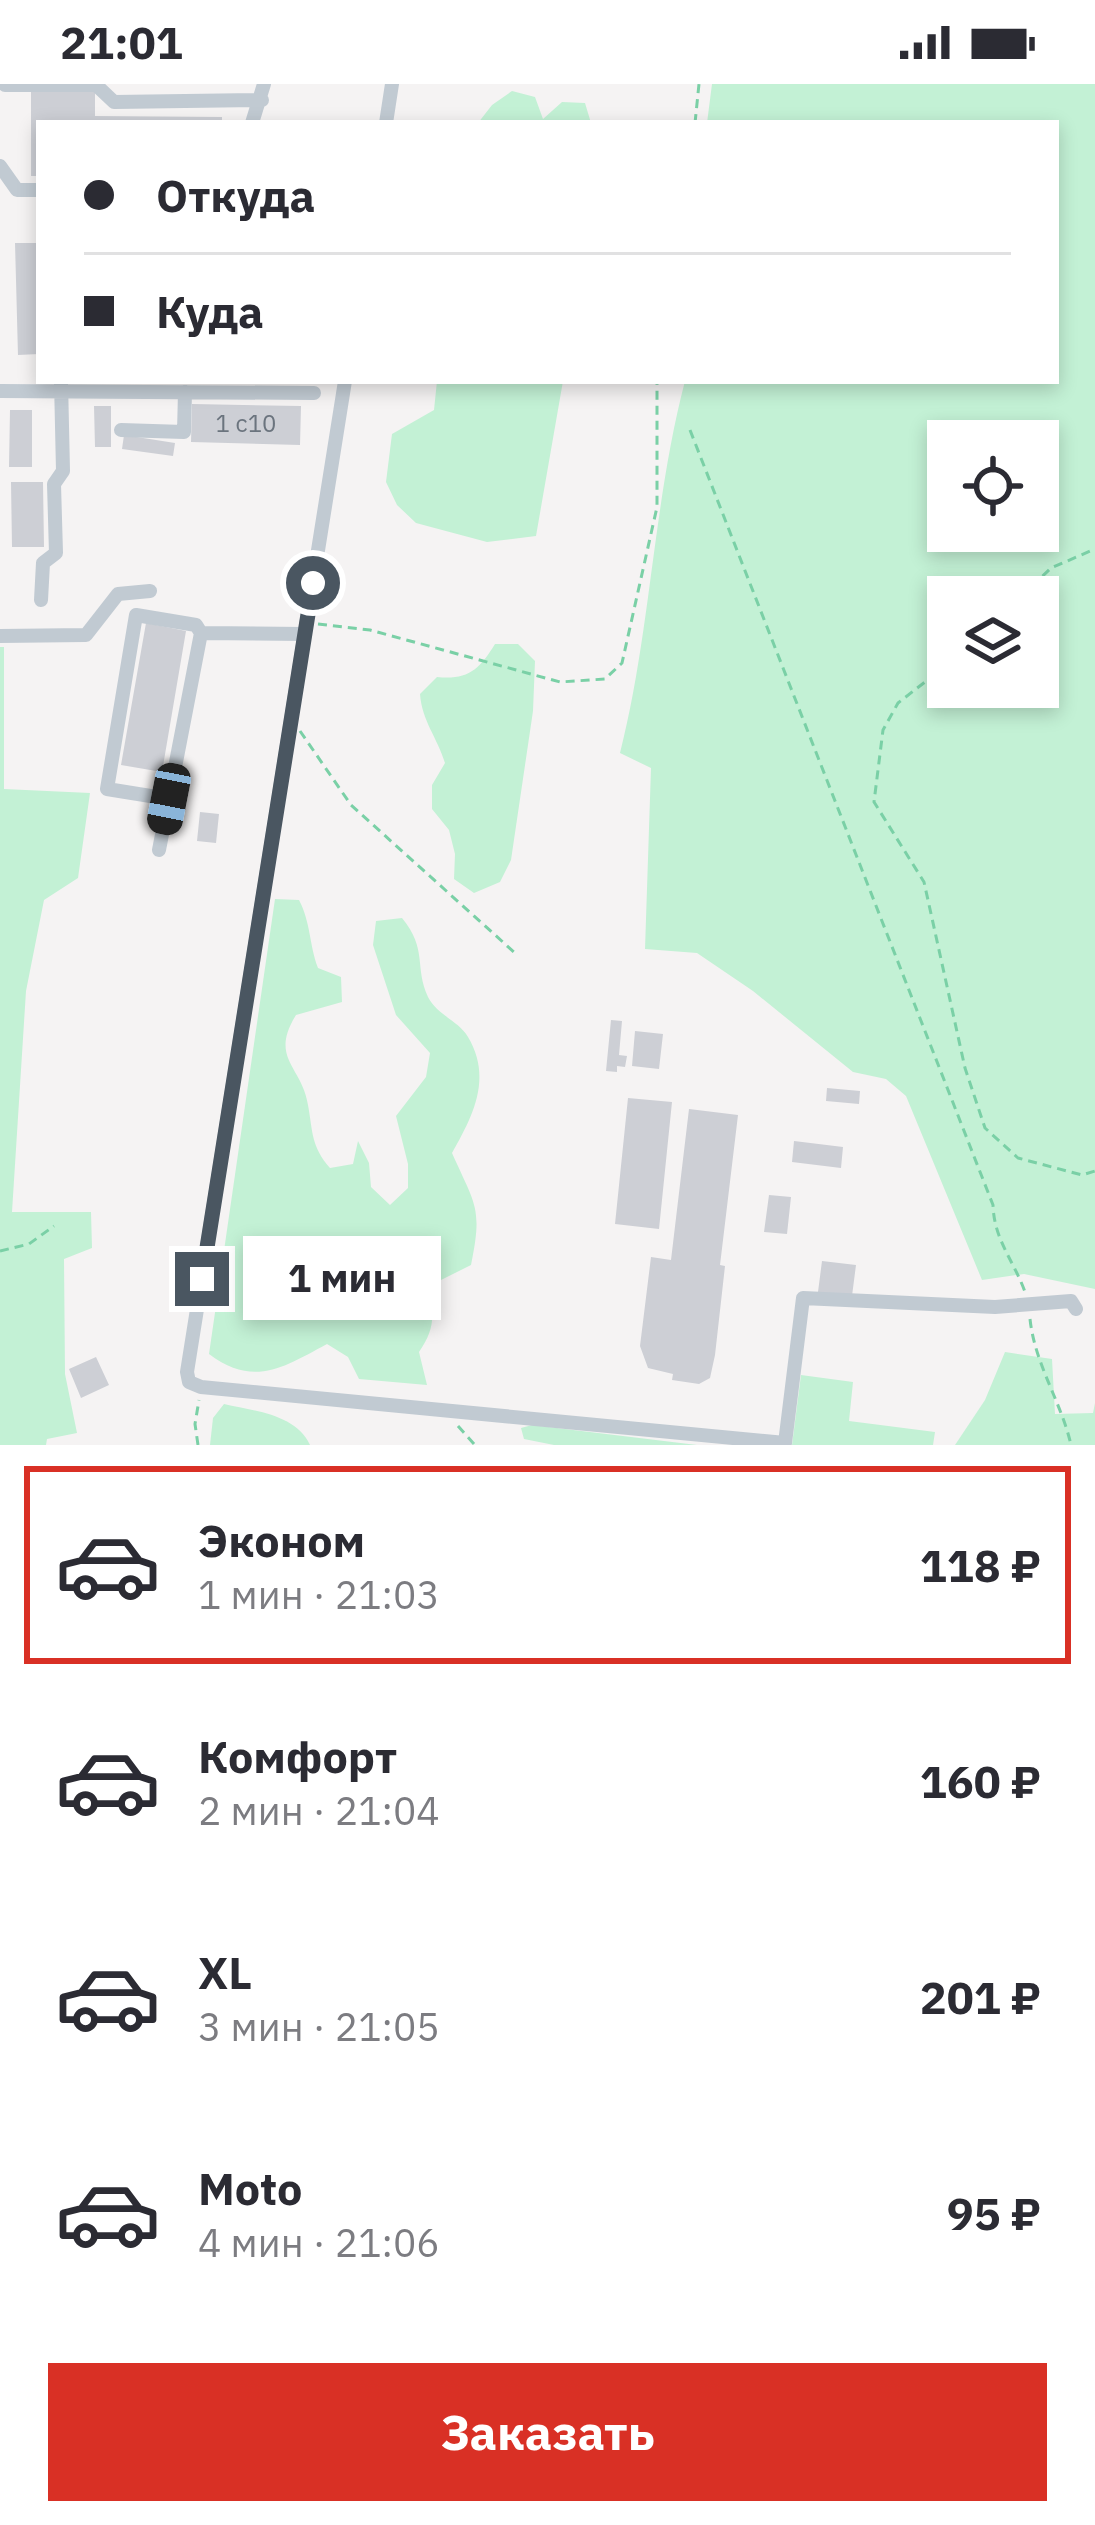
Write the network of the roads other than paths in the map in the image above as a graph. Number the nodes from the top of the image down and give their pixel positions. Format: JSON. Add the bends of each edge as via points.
{"nodes":[{"id":1,"x":392,"y":84,"type":"edge"},
{"id":2,"x":5,"y":86,"type":"edge"},
{"id":3,"x":263,"y":92,"type":"edge"},
{"id":4,"x":386,"y":120,"type":"edge"},
{"id":5,"x":0,"y":166,"type":"edge"},
{"id":6,"x":36,"y":190,"type":"edge"},
{"id":7,"x":345,"y":384,"type":"edge"},
{"id":8,"x":61,"y":386,"type":"edge"},
{"id":9,"x":210,"y":387,"type":"edge"},
{"id":10,"x":276,"y":387,"type":"edge"},
{"id":11,"x":0,"y":391,"type":"edge"},
{"id":12,"x":185,"y":392,"type":"junction"},
{"id":13,"x":314,"y":393,"type":"dead end"},
{"id":14,"x":121,"y":430,"type":"dead end"},
{"id":15,"x":150,"y":591,"type":"dead end"},
{"id":16,"x":41,"y":600,"type":"dead end"},
{"id":17,"x":305,"y":629,"type":"junction"},
{"id":18,"x":201,"y":633,"type":"junction"},
{"id":19,"x":0,"y":636,"type":"edge"},
{"id":20,"x":169,"y":799,"type":"junction"},
{"id":21,"x":159,"y":850,"type":"dead end"},
{"id":22,"x":1076,"y":1309,"type":"dead end"},
{"id":23,"x":785,"y":1444,"type":"edge"}],
"edges":[{"from":1,"to":4,"type":"lane"},
{"from":2,"to":3,"type":"lane","via":[[96,86],[114,102]]},
{"from":5,"to":6,"type":"lane","via":[[16,190]]},
{"from":7,"to":17,"type":"lane"},
{"from":8,"to":11,"type":"lane"},
{"from":8,"to":12,"type":"lane"},
{"from":8,"to":16,"type":"lane","via":[[56,553],[43,563]]},
{"from":9,"to":10,"type":"lane"},
{"from":9,"to":12,"type":"lane"},
{"from":10,"to":13,"type":"lane"},
{"from":12,"to":14,"type":"lane","via":[[184,432]]},
{"from":15,"to":19,"type":"lane","via":[[118,594],[86,635]]},
{"from":17,"to":18,"type":"lane"},
{"from":17,"to":23,"type":"lane","via":[[189,1382]]},
{"from":18,"to":20,"type":"lane"},
{"from":18,"to":20,"type":"lane","via":[[196,625],[136,615],[107,789]]},
{"from":20,"to":21,"type":"lane"},
{"from":22,"to":23,"type":"lane","via":[[1071,1301],[995,1307],[803,1298]]}]}
